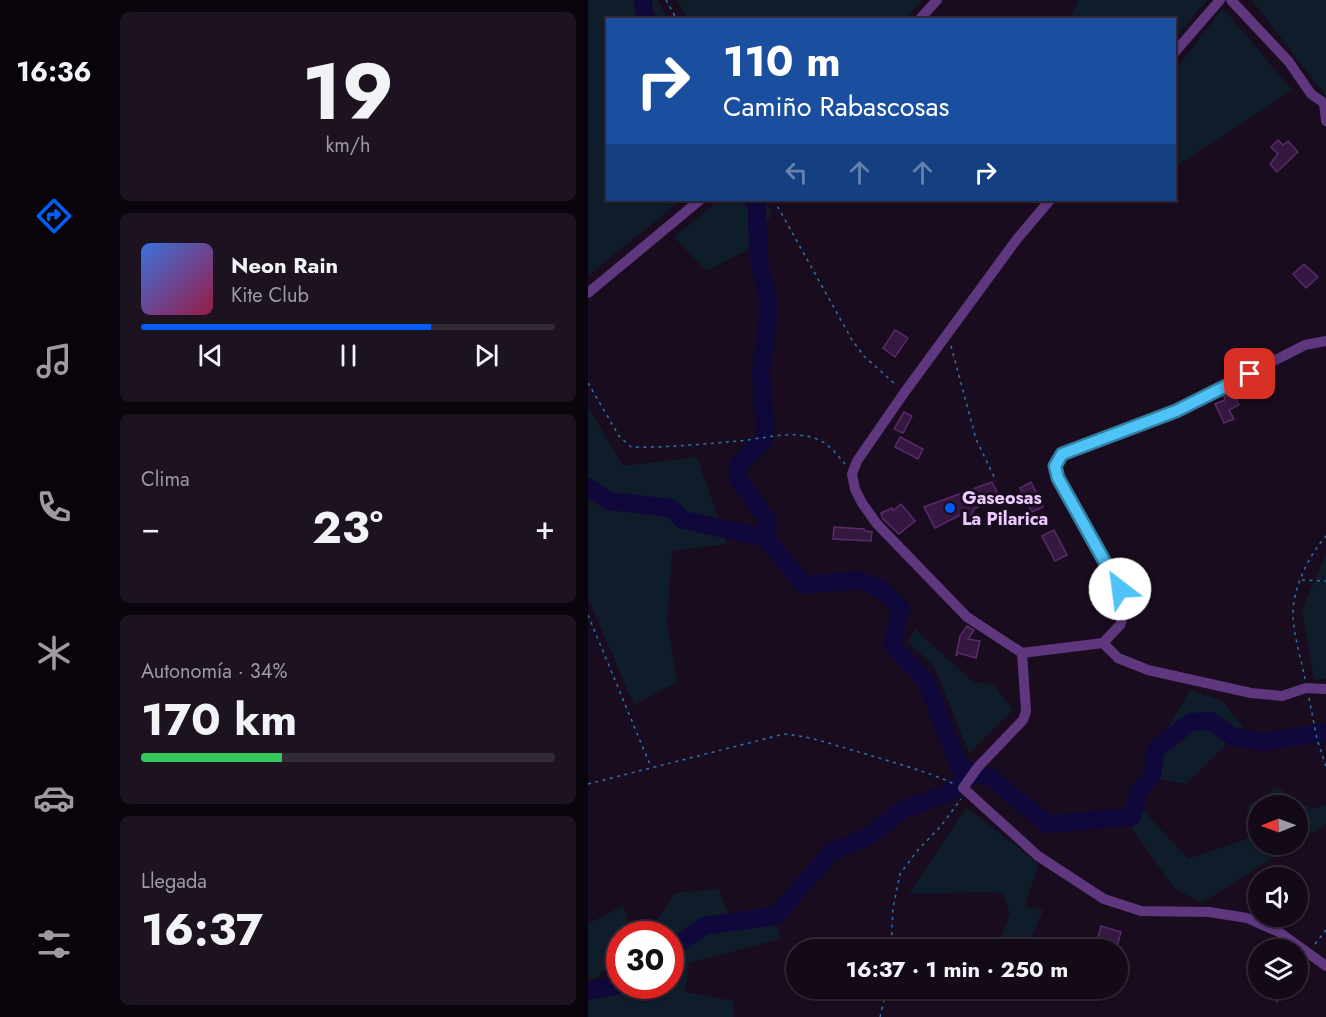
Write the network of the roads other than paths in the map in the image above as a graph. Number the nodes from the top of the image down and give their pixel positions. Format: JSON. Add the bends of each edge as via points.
{"nodes":[{"id":1,"x":937,"y":0,"type":"edge"},
{"id":2,"x":1220,"y":0,"type":"edge"},
{"id":3,"x":1231,"y":0,"type":"edge"},
{"id":4,"x":921,"y":18,"type":"edge"},
{"id":5,"x":1176,"y":51,"type":"edge"},
{"id":6,"x":1325,"y":103,"type":"edge"},
{"id":7,"x":1326,"y":120,"type":"edge"},
{"id":8,"x":699,"y":201,"type":"edge"},
{"id":9,"x":1049,"y":201,"type":"edge"},
{"id":10,"x":588,"y":293,"type":"edge"},
{"id":11,"x":1326,"y":341,"type":"edge"},
{"id":12,"x":1103,"y":643,"type":"junction"},
{"id":13,"x":1022,"y":652,"type":"junction"},
{"id":14,"x":1326,"y":689,"type":"edge"},
{"id":15,"x":1326,"y":966,"type":"edge"}],
"edges":[{"from":1,"to":4,"type":"street"},
{"from":2,"to":5,"type":"street"},
{"from":3,"to":6,"type":"street","via":[[1289,62],[1311,94]]},
{"from":6,"to":7,"type":"street"},
{"from":8,"to":10,"type":"street"},
{"from":9,"to":13,"type":"street","via":[[904,393],[852,474],[862,503],[878,524],[967,617]]},
{"from":11,"to":12,"type":"street","via":[[1305,345],[1176,411],[1062,454],[1055,466],[1058,478],[1120,589],[1126,608],[1120,625]]},
{"from":12,"to":13,"type":"street"},
{"from":12,"to":14,"type":"street","via":[[1118,658],[1149,670],[1241,691],[1282,696],[1306,688]]},
{"from":13,"to":15,"type":"street","via":[[1026,711],[1023,720],[978,767],[965,790],[1038,856],[1104,899],[1141,911],[1209,912],[1247,918],[1278,932]]}]}
